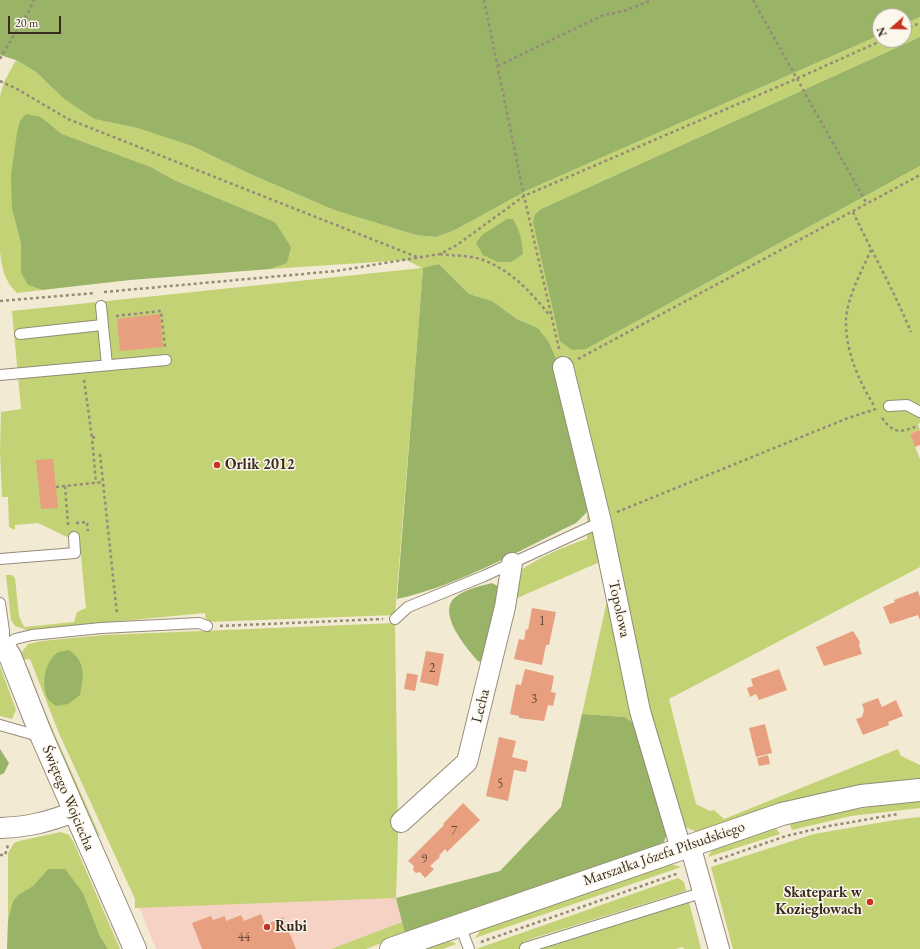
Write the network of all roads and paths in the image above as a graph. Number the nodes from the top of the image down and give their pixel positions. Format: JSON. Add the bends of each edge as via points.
{"nodes":[{"id":1,"x":34,"y":0,"type":"edge"},
{"id":2,"x":484,"y":0,"type":"edge"},
{"id":3,"x":652,"y":0,"type":"edge"},
{"id":4,"x":753,"y":0,"type":"edge"},
{"id":5,"x":872,"y":45,"type":"edge"},
{"id":6,"x":0,"y":59,"type":"edge"},
{"id":7,"x":498,"y":66,"type":"junction"},
{"id":8,"x":796,"y":79,"type":"junction"},
{"id":9,"x":0,"y":81,"type":"edge"},
{"id":10,"x":920,"y":175,"type":"edge"},
{"id":11,"x":524,"y":196,"type":"junction"},
{"id":12,"x":867,"y":204,"type":"junction"},
{"id":13,"x":853,"y":212,"type":"junction"},
{"id":14,"x":871,"y":250,"type":"junction"},
{"id":15,"x":440,"y":254,"type":"junction"},
{"id":16,"x":417,"y":257,"type":"junction"},
{"id":17,"x":0,"y":301,"type":"edge"},
{"id":18,"x":101,"y":306,"type":"dead end"},
{"id":19,"x":552,"y":318,"type":"junction"},
{"id":20,"x":102,"y":325,"type":"junction"},
{"id":21,"x":911,"y":332,"type":"dead end"},
{"id":22,"x":20,"y":334,"type":"dead end"},
{"id":23,"x":166,"y":360,"type":"dead end"},
{"id":24,"x":107,"y":365,"type":"junction"},
{"id":25,"x":564,"y":367,"type":"junction"},
{"id":26,"x":0,"y":375,"type":"edge"},
{"id":27,"x":84,"y":378,"type":"dead end"},
{"id":28,"x":889,"y":406,"type":"dead end"},
{"id":29,"x":874,"y":410,"type":"dead end"},
{"id":30,"x":920,"y":412,"type":"edge"},
{"id":31,"x":920,"y":425,"type":"edge"},
{"id":32,"x":100,"y":454,"type":"dead end"},
{"id":33,"x":103,"y":482,"type":"junction"},
{"id":34,"x":96,"y":483,"type":"junction"},
{"id":35,"x":65,"y":486,"type":"junction"},
{"id":36,"x":56,"y":487,"type":"dead end"},
{"id":37,"x":601,"y":522,"type":"junction"},
{"id":38,"x":71,"y":534,"type":"joint"},
{"id":39,"x":0,"y":559,"type":"edge"},
{"id":40,"x":512,"y":563,"type":"junction"},
{"id":41,"x":0,"y":603,"type":"edge"},
{"id":42,"x":117,"y":618,"type":"dead end"},
{"id":43,"x":395,"y":619,"type":"joint"},
{"id":44,"x":207,"y":626,"type":"joint"},
{"id":45,"x":2,"y":646,"type":"edge"},
{"id":46,"x":0,"y":725,"type":"edge"},
{"id":47,"x":42,"y":737,"type":"junction"},
{"id":48,"x":920,"y":790,"type":"edge"},
{"id":49,"x":74,"y":812,"type":"junction"},
{"id":50,"x":401,"y":822,"type":"dead end"},
{"id":51,"x":0,"y":828,"type":"edge"},
{"id":52,"x":686,"y":847,"type":"junction"},
{"id":53,"x":704,"y":892,"type":"junction"},
{"id":54,"x":460,"y":925,"type":"junction"},
{"id":55,"x":525,"y":948,"type":"dead end"},
{"id":56,"x":135,"y":949,"type":"edge"},
{"id":57,"x":391,"y":949,"type":"edge"},
{"id":58,"x":469,"y":949,"type":"edge"},
{"id":59,"x":719,"y":949,"type":"edge"}],
"edges":[{"from":1,"to":6,"type":"path"},
{"from":2,"to":7,"type":"path"},
{"from":3,"to":7,"type":"path","via":[[627,10],[601,16]]},
{"from":4,"to":8,"type":"path"},
{"from":5,"to":8,"type":"path"},
{"from":7,"to":11,"type":"path"},
{"from":8,"to":11,"type":"path"},
{"from":8,"to":12,"type":"path"},
{"from":9,"to":16,"type":"path","via":[[68,119]]},
{"from":10,"to":12,"type":"path"},
{"from":11,"to":15,"type":"path","via":[[457,245]]},
{"from":11,"to":19,"type":"path"},
{"from":12,"to":13,"type":"path"},
{"from":13,"to":14,"type":"path"},
{"from":13,"to":25,"type":"path"},
{"from":14,"to":21,"type":"path","via":[[897,298]]},
{"from":14,"to":31,"type":"path","via":[[852,294],[846,320],[848,347],[861,382],[883,420],[892,430],[900,432]]},
{"from":15,"to":16,"type":"path"},
{"from":15,"to":19,"type":"path","via":[[482,259],[512,275],[532,293]]},
{"from":16,"to":17,"type":"path","via":[[336,271]]},
{"from":18,"to":20,"type":"lane"},
{"from":19,"to":25,"type":"path"},
{"from":20,"to":22,"type":"lane"},
{"from":20,"to":24,"type":"lane"},
{"from":23,"to":24,"type":"lane"},
{"from":24,"to":26,"type":"lane"},
{"from":25,"to":37,"type":"street","name":"Topolowa"},
{"from":27,"to":34,"type":"path","via":[[94,438]]},
{"from":28,"to":30,"type":"lane","via":[[907,406]]},
{"from":29,"to":37,"type":"path","via":[[848,418],[612,514]]},
{"from":32,"to":33,"type":"path"},
{"from":33,"to":34,"type":"path"},
{"from":33,"to":42,"type":"path"},
{"from":34,"to":35,"type":"path"},
{"from":35,"to":36,"type":"path"},
{"from":35,"to":38,"type":"path"},
{"from":37,"to":40,"type":"lane"},
{"from":37,"to":52,"type":"street","name":"Topolowa","via":[[640,711]]},
{"from":38,"to":39,"type":"lane","via":[[75,553]]},
{"from":40,"to":43,"type":"lane","via":[[408,607]]},
{"from":40,"to":50,"type":"street","name":"Lecha","via":[[505,607],[467,762]]},
{"from":41,"to":45,"type":"lane","via":[[4,630]]},
{"from":43,"to":44,"type":"path"},
{"from":44,"to":45,"type":"lane","via":[[199,623],[101,628],[41,634],[15,639]]},
{"from":45,"to":47,"type":"street","name":"Świętego Wojciecha","via":[[10,656]]},
{"from":46,"to":47,"type":"lane"},
{"from":47,"to":49,"type":"street","name":"Świętego Wojciecha"},
{"from":48,"to":52,"type":"street","name":"Marszałka Józefa Piłsudskiego","via":[[861,796],[782,814]]},
{"from":49,"to":51,"type":"street","via":[[31,826]]},
{"from":49,"to":56,"type":"street","name":"Świętego Wojciecha"},
{"from":52,"to":53,"type":"street","name":"Topolowa"},
{"from":52,"to":54,"type":"street","name":"Marszałka Józefa Piłsudskiego"},
{"from":53,"to":55,"type":"lane"},
{"from":53,"to":59,"type":"street","name":"Topolowa"},
{"from":54,"to":57,"type":"street","name":"Marszałka Józefa Piłsudskiego"},
{"from":54,"to":58,"type":"lane"}]}
